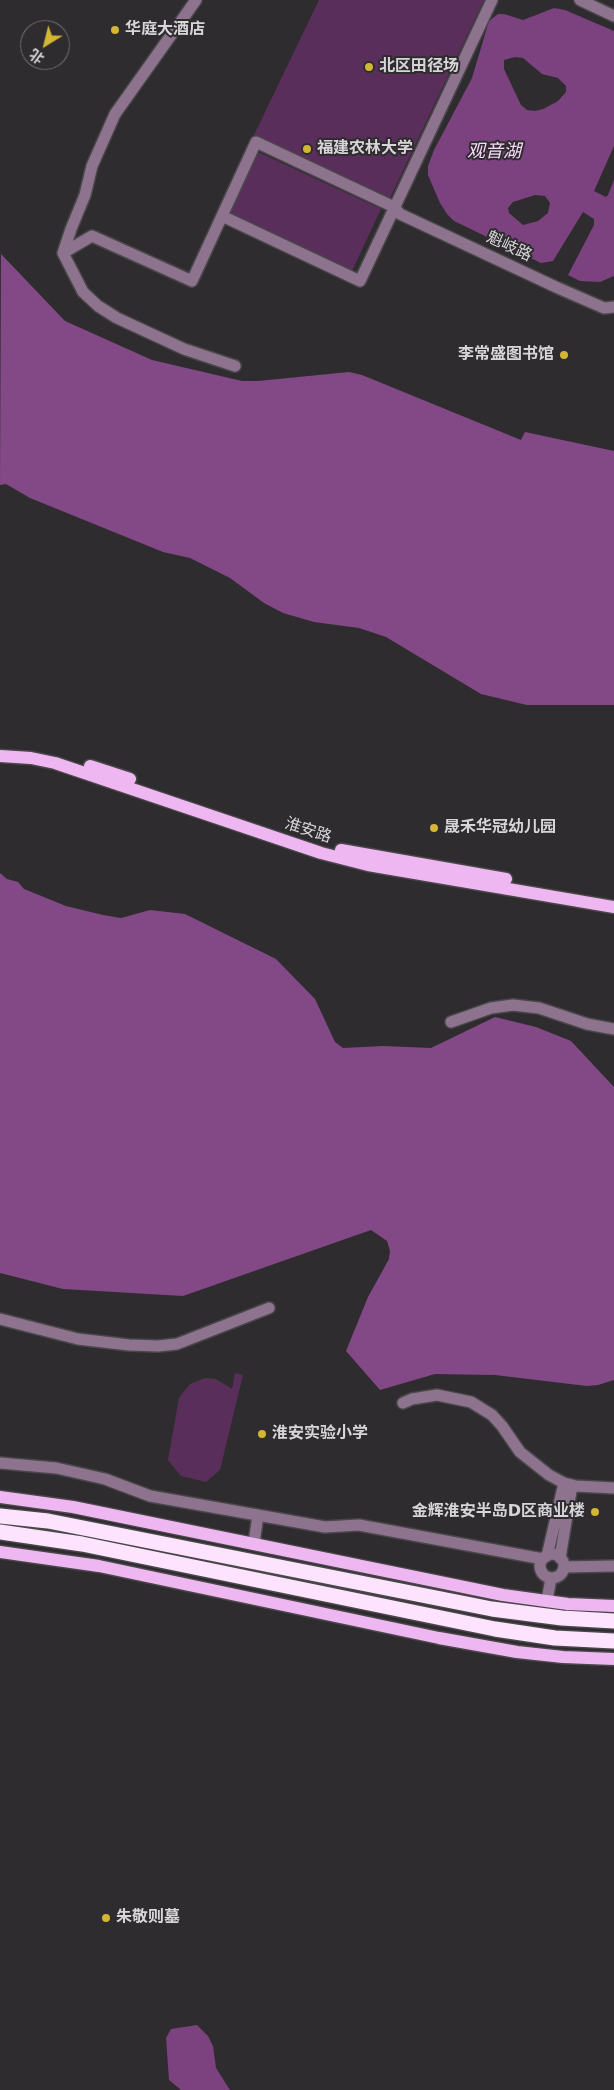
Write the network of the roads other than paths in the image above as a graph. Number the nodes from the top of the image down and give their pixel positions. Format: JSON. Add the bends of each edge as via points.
{"nodes":[{"id":1,"x":196,"y":0,"type":"edge"},
{"id":2,"x":492,"y":0,"type":"edge"},
{"id":3,"x":580,"y":0,"type":"edge"},
{"id":4,"x":614,"y":16,"type":"edge"},
{"id":5,"x":394,"y":207,"type":"junction"},
{"id":6,"x":222,"y":216,"type":"junction"},
{"id":7,"x":64,"y":254,"type":"junction"},
{"id":8,"x":614,"y":306,"type":"edge"},
{"id":9,"x":235,"y":366,"type":"dead end"},
{"id":10,"x":0,"y":747,"type":"edge"},
{"id":11,"x":0,"y":756,"type":"edge"},
{"id":12,"x":614,"y":899,"type":"edge"},
{"id":13,"x":614,"y":907,"type":"edge"},
{"id":14,"x":451,"y":1022,"type":"dead end"},
{"id":15,"x":614,"y":1029,"type":"edge"},
{"id":16,"x":269,"y":1308,"type":"dead end"},
{"id":17,"x":0,"y":1319,"type":"edge"},
{"id":18,"x":403,"y":1403,"type":"dead end"},
{"id":19,"x":0,"y":1463,"type":"edge"},
{"id":20,"x":568,"y":1484,"type":"junction"},
{"id":21,"x":614,"y":1488,"type":"edge"},
{"id":22,"x":0,"y":1497,"type":"edge"},
{"id":23,"x":258,"y":1515,"type":"junction"},
{"id":24,"x":0,"y":1516,"type":"edge"},
{"id":25,"x":0,"y":1532,"type":"edge"},
{"id":26,"x":254,"y":1543,"type":"junction"},
{"id":27,"x":0,"y":1552,"type":"edge"},
{"id":28,"x":545,"y":1557,"type":"junction"},
{"id":29,"x":562,"y":1563,"type":"junction"},
{"id":30,"x":614,"y":1566,"type":"edge"},
{"id":31,"x":551,"y":1578,"type":"junction"},
{"id":32,"x":546,"y":1605,"type":"junction"},
{"id":33,"x":614,"y":1606,"type":"edge"},
{"id":34,"x":614,"y":1621,"type":"edge"},
{"id":35,"x":540,"y":1640,"type":"dead end"},
{"id":36,"x":614,"y":1641,"type":"edge"},
{"id":37,"x":539,"y":1654,"type":"junction"},
{"id":38,"x":614,"y":1659,"type":"edge"}],
"edges":[{"from":1,"to":7,"type":"street","via":[[115,114],[92,166]]},
{"from":2,"to":5,"type":"street"},
{"from":3,"to":4,"type":"street"},
{"from":5,"to":6,"type":"street","name":"魁岐路","via":[[256,142]]},
{"from":5,"to":6,"type":"street","via":[[360,281]]},
{"from":5,"to":8,"type":"street","name":"魁岐路","via":[[400,214],[558,288],[604,308]]},
{"from":6,"to":7,"type":"street","via":[[192,281],[92,236]]},
{"from":7,"to":9,"type":"street","via":[[83,292],[98,306],[184,349]]},
{"from":10,"to":12,"type":"main road","name":"淮安路","via":[[36,752],[108,771],[327,847]]},
{"from":11,"to":13,"type":"main road","name":"淮安路","via":[[55,763],[321,853],[368,865]]},
{"from":14,"to":15,"type":"street","via":[[491,1008],[513,1005],[539,1008]]},
{"from":16,"to":17,"type":"street","via":[[177,1344],[158,1346],[129,1346],[78,1339]]},
{"from":18,"to":20,"type":"street","via":[[412,1398],[436,1395],[471,1402],[492,1415],[528,1461]]},
{"from":19,"to":23,"type":"street","via":[[56,1468],[105,1479],[150,1496]]},
{"from":20,"to":21,"type":"street"},
{"from":20,"to":28,"type":"street"},
{"from":20,"to":29,"type":"street"},
{"from":22,"to":26,"type":"main road","via":[[63,1505]]},
{"from":23,"to":26,"type":"street"},
{"from":23,"to":28,"type":"street","via":[[326,1527],[359,1525]]},
{"from":24,"to":34,"type":"highway","via":[[57,1523],[492,1609]]},
{"from":25,"to":36,"type":"highway","via":[[82,1544],[494,1629],[555,1638]]},
{"from":26,"to":32,"type":"main road"},
{"from":27,"to":37,"type":"main road","via":[[99,1566],[439,1638]]},
{"from":28,"to":29,"type":"street","via":[[554,1554]]},
{"from":28,"to":31,"type":"street","via":[[541,1563],[542,1571]]},
{"from":29,"to":30,"type":"street"},
{"from":29,"to":31,"type":"street","via":[[561,1574]]},
{"from":31,"to":32,"type":"street"},
{"from":32,"to":33,"type":"main road"},
{"from":35,"to":37,"type":"main road"},
{"from":37,"to":38,"type":"main road"}]}
